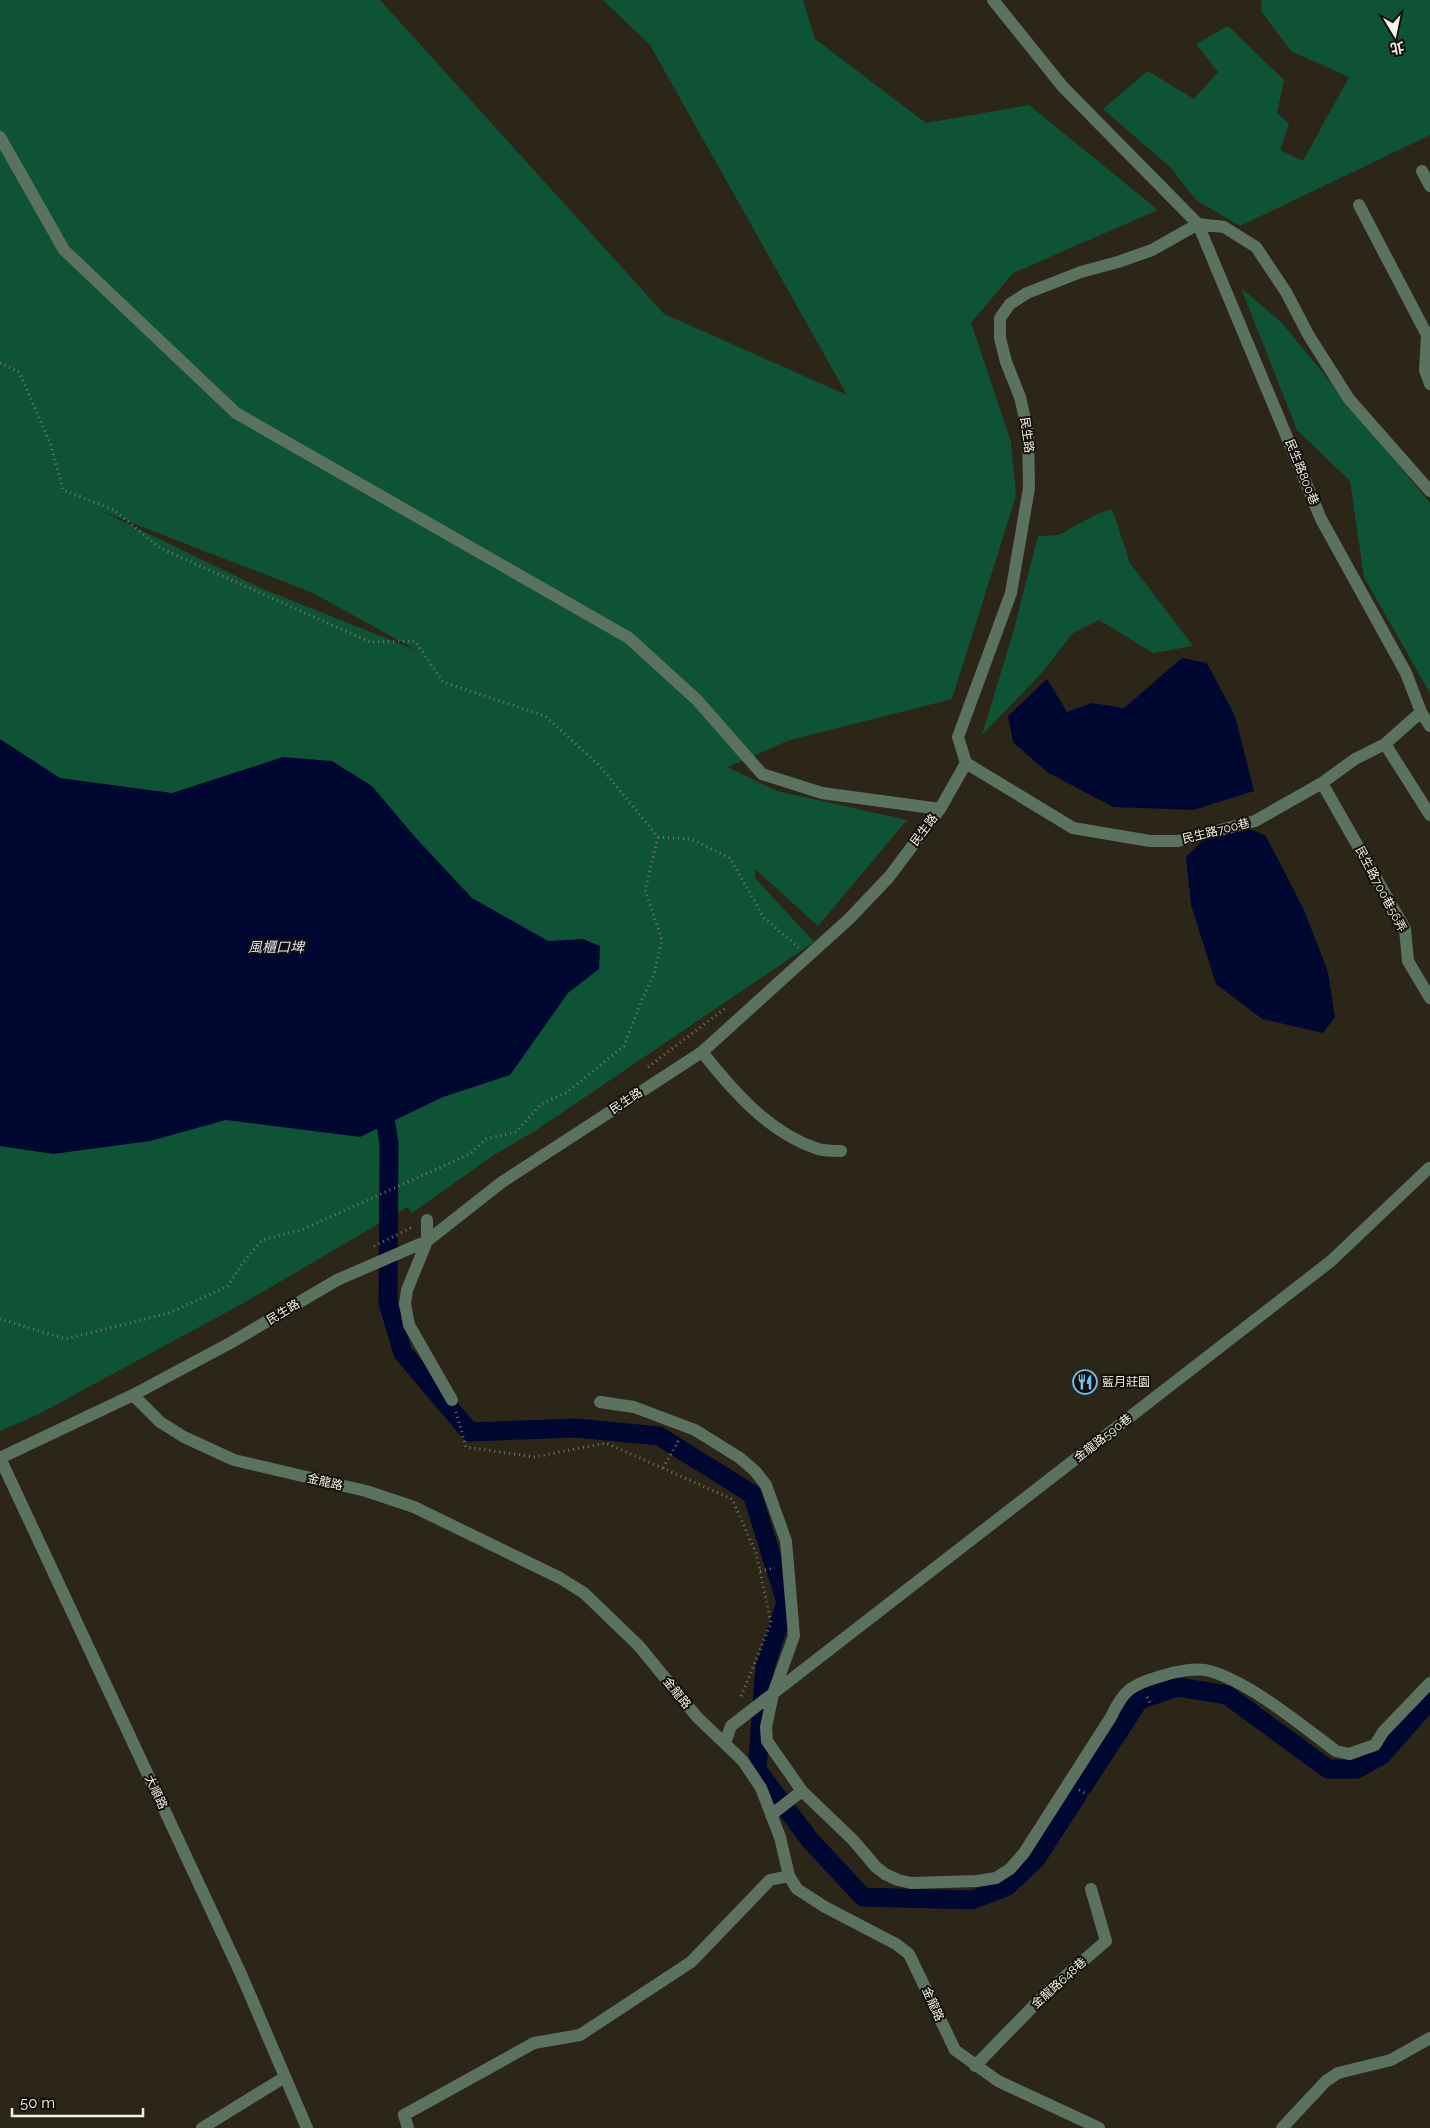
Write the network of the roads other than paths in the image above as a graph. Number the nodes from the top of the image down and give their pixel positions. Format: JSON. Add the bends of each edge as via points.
{"nodes":[{"id":1,"x":993,"y":0,"type":"edge"},
{"id":2,"x":0,"y":137,"type":"edge"},
{"id":3,"x":1422,"y":171,"type":"dead end"},
{"id":4,"x":1430,"y":186,"type":"edge"},
{"id":5,"x":1359,"y":205,"type":"dead end"},
{"id":6,"x":1198,"y":224,"type":"junction"},
{"id":7,"x":1429,"y":334,"type":"edge"},
{"id":8,"x":1430,"y":384,"type":"edge"},
{"id":9,"x":1430,"y":491,"type":"edge"},
{"id":10,"x":1421,"y":712,"type":"junction"},
{"id":11,"x":1430,"y":726,"type":"edge"},
{"id":12,"x":1385,"y":744,"type":"junction"},
{"id":13,"x":966,"y":763,"type":"junction"},
{"id":14,"x":1322,"y":783,"type":"junction"},
{"id":15,"x":940,"y":809,"type":"junction"},
{"id":16,"x":1430,"y":815,"type":"edge"},
{"id":17,"x":1430,"y":998,"type":"edge"},
{"id":18,"x":702,"y":1052,"type":"junction"},
{"id":19,"x":841,"y":1151,"type":"dead end"},
{"id":20,"x":1429,"y":1168,"type":"dead end"},
{"id":21,"x":427,"y":1220,"type":"road end"},
{"id":22,"x":427,"y":1241,"type":"junction"},
{"id":23,"x":133,"y":1395,"type":"junction"},
{"id":24,"x":452,"y":1400,"type":"road end"},
{"id":25,"x":600,"y":1402,"type":"dead end"},
{"id":26,"x":0,"y":1458,"type":"edge"},
{"id":27,"x":1430,"y":1683,"type":"edge"},
{"id":28,"x":770,"y":1695,"type":"junction"},
{"id":29,"x":725,"y":1743,"type":"junction"},
{"id":30,"x":801,"y":1791,"type":"junction"},
{"id":31,"x":772,"y":1814,"type":"junction"},
{"id":32,"x":789,"y":1876,"type":"junction"},
{"id":33,"x":1091,"y":1889,"type":"dead end"},
{"id":34,"x":1430,"y":2038,"type":"edge"},
{"id":35,"x":975,"y":2066,"type":"junction"},
{"id":36,"x":285,"y":2077,"type":"junction"},
{"id":37,"x":202,"y":2128,"type":"edge"},
{"id":38,"x":306,"y":2128,"type":"edge"},
{"id":39,"x":408,"y":2128,"type":"edge"},
{"id":40,"x":1098,"y":2128,"type":"edge"},
{"id":41,"x":1282,"y":2128,"type":"edge"}],
"edges":[{"from":1,"to":6,"type":"street","via":[[1063,87]]},
{"from":2,"to":15,"type":"street","via":[[64,250],[236,413],[629,638],[697,700],[762,774],[822,793]]},
{"from":3,"to":4,"type":"street"},
{"from":5,"to":7,"type":"street"},
{"from":6,"to":9,"type":"street","via":[[1224,227],[1256,247],[1349,399]]},
{"from":6,"to":10,"type":"street","name":"民生路800巷","via":[[1321,519],[1406,673]]},
{"from":6,"to":13,"type":"street","name":"民生路","via":[[1152,250],[1081,272],[1027,294],[1010,304],[1000,318],[1002,346],[1028,432],[1030,488],[1011,593],[958,737]]},
{"from":7,"to":8,"type":"street","via":[[1425,370]]},
{"from":10,"to":11,"type":"street","name":"民生路800巷"},
{"from":10,"to":12,"type":"street","name":"民生路700巷"},
{"from":12,"to":14,"type":"street","name":"民生路700巷","via":[[1355,759]]},
{"from":12,"to":16,"type":"street"},
{"from":13,"to":14,"type":"street","name":"民生路700巷","via":[[1072,828],[1150,840],[1178,841],[1255,821]]},
{"from":13,"to":15,"type":"street","name":"民生路"},
{"from":14,"to":17,"type":"street","name":"民生路700巷56弄","via":[[1405,930],[1408,961]]},
{"from":15,"to":18,"type":"street","name":"民生路","via":[[889,877],[850,920]]},
{"from":18,"to":19,"type":"street","via":[[732,1090],[782,1133],[819,1149]]},
{"from":18,"to":22,"type":"street","name":"民生路","via":[[502,1182]]},
{"from":20,"to":28,"type":"street","name":"金龍路590巷","via":[[1331,1261]]},
{"from":21,"to":22,"type":"street"},
{"from":22,"to":23,"type":"street","name":"民生路","via":[[336,1280],[232,1342]]},
{"from":22,"to":24,"type":"street","via":[[407,1290],[405,1304],[409,1325]]},
{"from":23,"to":26,"type":"street","name":"民生路"},
{"from":23,"to":29,"type":"street","name":"金龍路","via":[[160,1422],[234,1460],[366,1491],[414,1506],[560,1578],[584,1593],[640,1646],[698,1717]]},
{"from":25,"to":28,"type":"street","via":[[634,1407],[686,1426],[740,1458],[766,1484],[786,1541],[794,1636]]},
{"from":26,"to":36,"type":"street","name":"大順路","via":[[242,1974]]},
{"from":27,"to":30,"type":"street","via":[[1383,1732],[1375,1745],[1349,1754],[1336,1751],[1251,1689],[1209,1671],[1175,1671],[1131,1687],[1120,1698],[1024,1853],[1010,1869],[996,1878],[912,1883],[885,1874]]},
{"from":28,"to":29,"type":"street","name":"金龍路590巷","via":[[731,1726]]},
{"from":28,"to":30,"type":"street","via":[[767,1741]]},
{"from":29,"to":31,"type":"street","name":"金龍路","via":[[743,1761],[761,1788]]},
{"from":30,"to":31,"type":"street"},
{"from":31,"to":32,"type":"street","name":"金龍路"},
{"from":32,"to":35,"type":"street","name":"金龍路","via":[[797,1889],[909,1954],[955,2050]]},
{"from":32,"to":39,"type":"street","via":[[770,1880],[684,1967],[580,2035],[534,2043],[404,2115]]},
{"from":33,"to":35,"type":"street","name":"金龍路648巷","via":[[1106,1941],[1047,1992]]},
{"from":34,"to":41,"type":"street","via":[[1391,2060],[1338,2074],[1326,2081]]},
{"from":35,"to":40,"type":"street","name":"金龍路","via":[[998,2081]]},
{"from":36,"to":37,"type":"street"},
{"from":36,"to":38,"type":"street","name":"大順路"}]}
